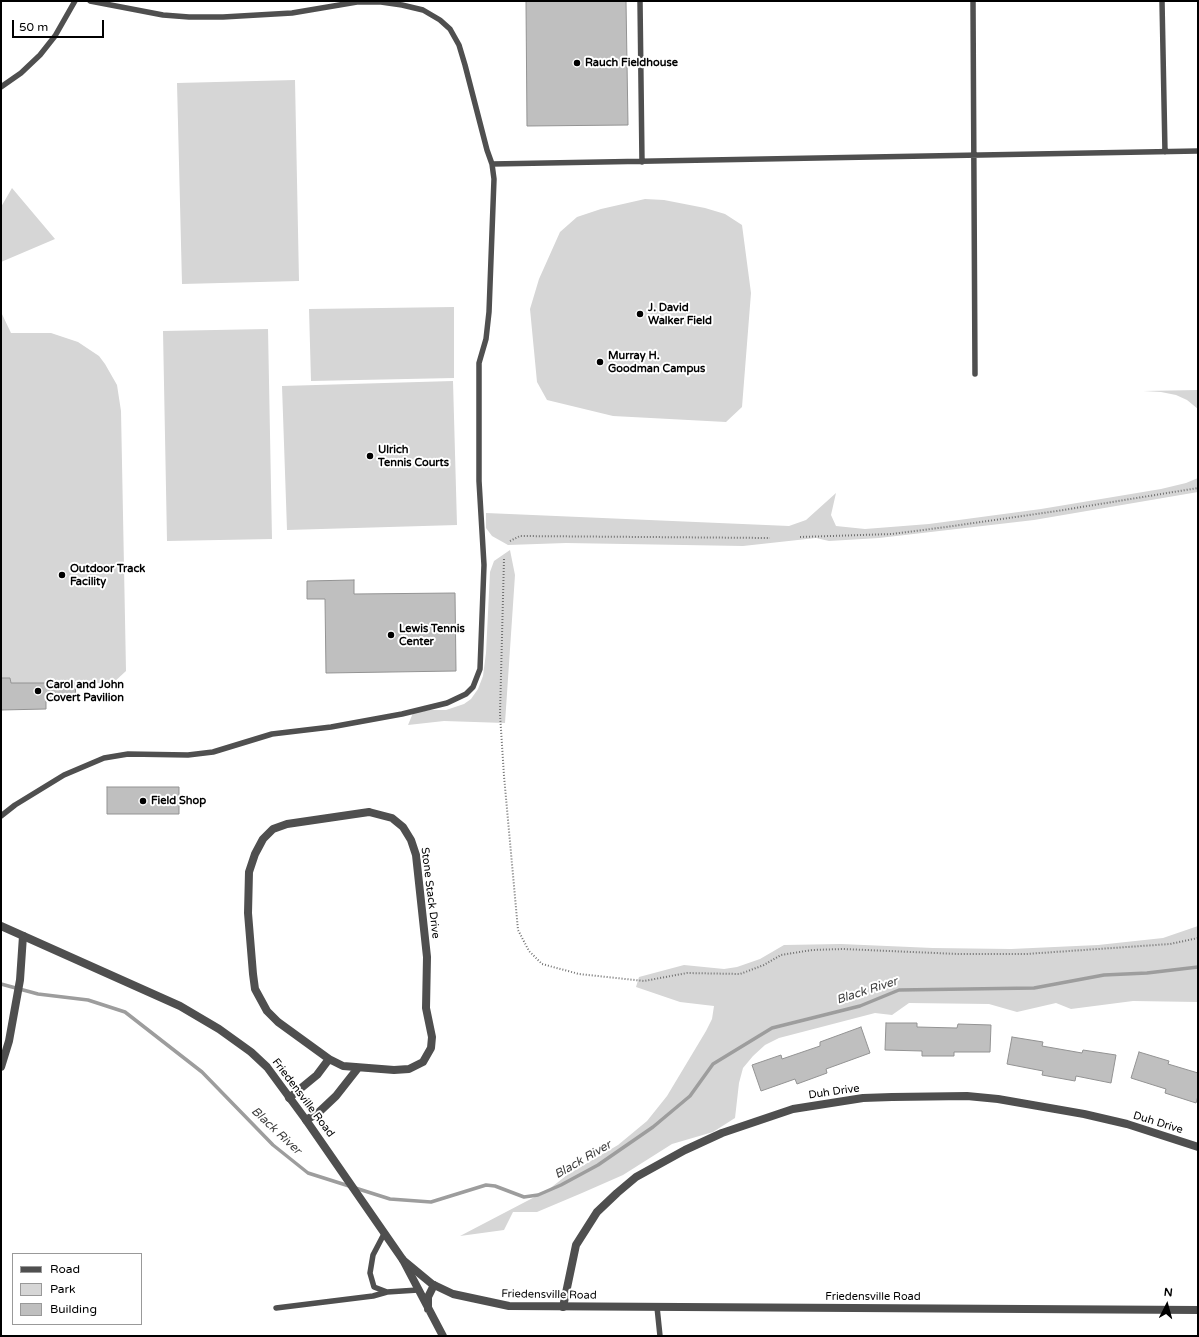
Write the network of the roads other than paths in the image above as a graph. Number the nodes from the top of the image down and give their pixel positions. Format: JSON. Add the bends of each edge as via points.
{"nodes":[{"id":1,"x":75,"y":1,"type":"edge"},
{"id":2,"x":90,"y":1,"type":"edge"},
{"id":3,"x":640,"y":1,"type":"edge"},
{"id":4,"x":973,"y":1,"type":"edge"},
{"id":5,"x":1162,"y":1,"type":"edge"},
{"id":6,"x":1,"y":87,"type":"edge"},
{"id":7,"x":1198,"y":151,"type":"edge"},
{"id":8,"x":1165,"y":152,"type":"junction"},
{"id":9,"x":974,"y":156,"type":"junction"},
{"id":10,"x":642,"y":162,"type":"junction"},
{"id":11,"x":492,"y":164,"type":"junction"},
{"id":12,"x":975,"y":374,"type":"dead end"},
{"id":13,"x":1,"y":816,"type":"edge"},
{"id":14,"x":1,"y":926,"type":"edge"},
{"id":15,"x":23,"y":936,"type":"junction"},
{"id":16,"x":329,"y":1059,"type":"junction"},
{"id":17,"x":1,"y":1067,"type":"edge"},
{"id":18,"x":358,"y":1068,"type":"junction"},
{"id":19,"x":289,"y":1098,"type":"junction"},
{"id":20,"x":306,"y":1120,"type":"junction"},
{"id":21,"x":1198,"y":1147,"type":"edge"},
{"id":22,"x":384,"y":1234,"type":"junction"},
{"id":23,"x":403,"y":1260,"type":"junction"},
{"id":24,"x":434,"y":1285,"type":"junction"},
{"id":25,"x":418,"y":1290,"type":"junction"},
{"id":26,"x":387,"y":1292,"type":"junction"},
{"id":27,"x":563,"y":1307,"type":"junction"},
{"id":28,"x":657,"y":1307,"type":"junction"},
{"id":29,"x":276,"y":1308,"type":"dead end"},
{"id":30,"x":1198,"y":1310,"type":"edge"},
{"id":31,"x":429,"y":1311,"type":"junction"},
{"id":32,"x":443,"y":1336,"type":"edge"},
{"id":33,"x":660,"y":1336,"type":"edge"}],
"edges":[{"from":1,"to":6,"type":"lane","via":[[55,36],[40,55],[22,73]]},
{"from":2,"to":11,"type":"lane","via":[[163,15],[189,17],[292,13],[357,2],[402,5],[423,10],[450,29],[459,45]]},
{"from":3,"to":10,"type":"lane"},
{"from":4,"to":9,"type":"lane"},
{"from":5,"to":8,"type":"lane"},
{"from":7,"to":8,"type":"lane"},
{"from":8,"to":9,"type":"lane"},
{"from":9,"to":10,"type":"lane"},
{"from":9,"to":12,"type":"lane"},
{"from":10,"to":11,"type":"lane"},
{"from":11,"to":13,"type":"lane","via":[[494,179],[489,312],[486,339],[479,364],[479,480],[484,565],[480,669],[473,687],[466,694],[447,703],[331,727],[272,734],[213,752],[188,755],[128,754],[104,758],[64,775]]},
{"from":14,"to":15,"type":"street","name":"Friedensville Road"},
{"from":15,"to":17,"type":"street","via":[[20,980],[9,1042]]},
{"from":15,"to":19,"type":"street","name":"Friedensville Road","via":[[180,1006],[219,1029],[267,1067]]},
{"from":16,"to":18,"type":"street","name":"Stone Stack Drive","via":[[343,1066]]},
{"from":16,"to":18,"type":"street","name":"Stone Stack Drive","via":[[278,1022],[267,1011],[255,989],[250,941],[249,872],[254,854],[273,829],[314,819],[368,812],[381,814],[392,818],[403,827],[416,855],[427,957],[426,1008],[432,1037],[431,1048],[423,1062],[408,1069]]},
{"from":16,"to":19,"type":"street","via":[[317,1075]]},
{"from":18,"to":20,"type":"street","via":[[336,1096],[318,1113]]},
{"from":19,"to":20,"type":"street","name":"Friedensville Road"},
{"from":20,"to":22,"type":"street","name":"Friedensville Road"},
{"from":21,"to":27,"type":"street","name":"Duh Drive","via":[[1127,1124],[1084,1114],[967,1096],[863,1098],[793,1109],[722,1133],[685,1150],[636,1177],[616,1193],[597,1212],[576,1245]]},
{"from":22,"to":23,"type":"street","name":"Friedensville Road"},
{"from":22,"to":26,"type":"lane","via":[[373,1254],[370,1273],[374,1287]]},
{"from":23,"to":24,"type":"street","name":"Friedensville Road"},
{"from":23,"to":25,"type":"street"},
{"from":24,"to":27,"type":"street","name":"Friedensville Road","via":[[453,1294],[493,1304]]},
{"from":24,"to":31,"type":"street","via":[[428,1300]]},
{"from":25,"to":26,"type":"lane"},
{"from":25,"to":31,"type":"street"},
{"from":26,"to":29,"type":"lane","via":[[374,1296]]},
{"from":27,"to":28,"type":"street","name":"Friedensville Road"},
{"from":28,"to":30,"type":"street","name":"Friedensville Road"},
{"from":28,"to":33,"type":"lane"},
{"from":31,"to":32,"type":"street"}]}
